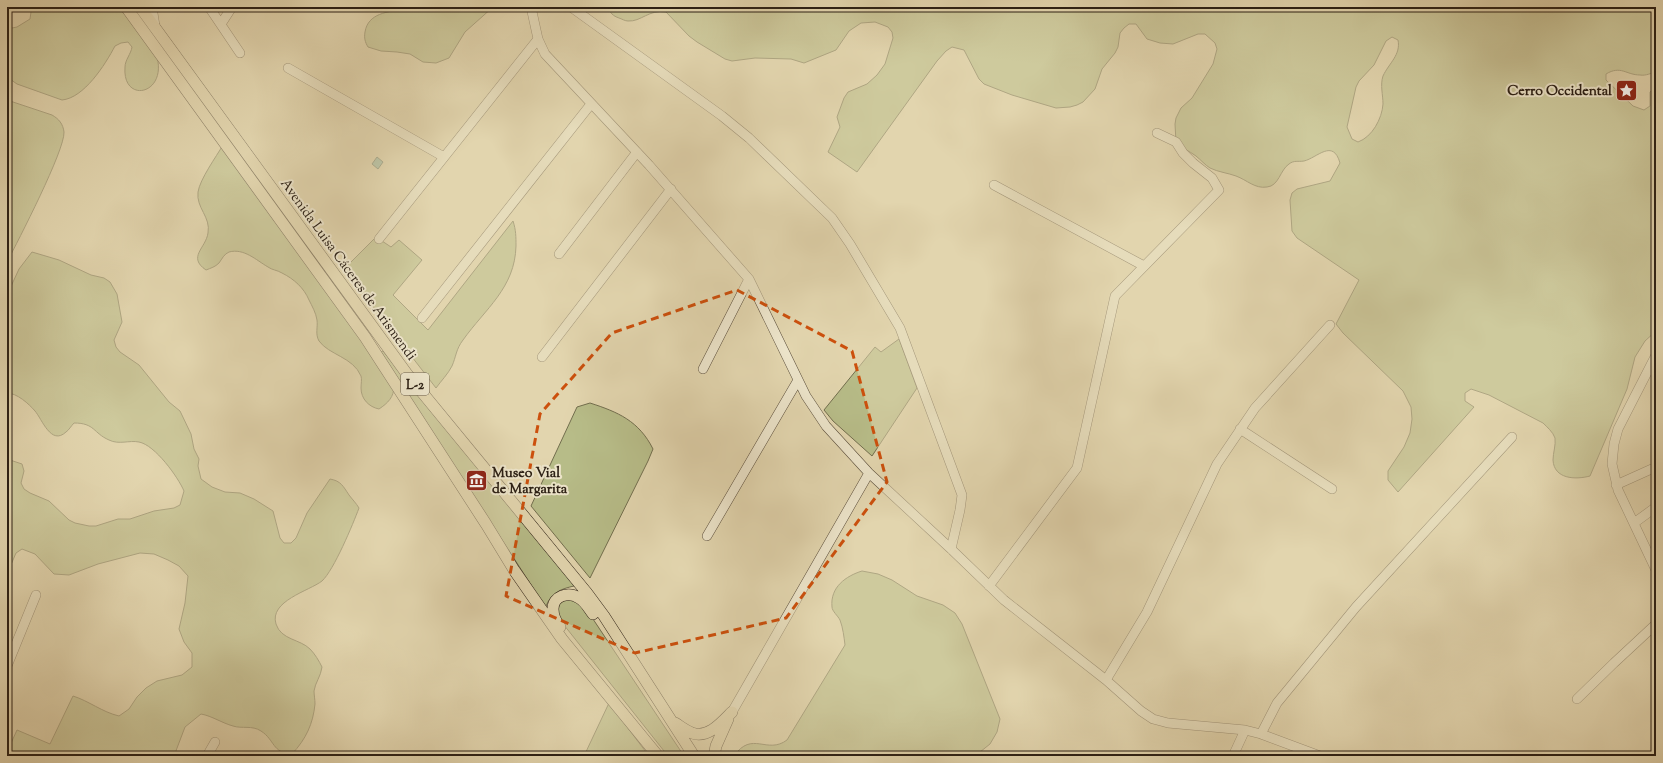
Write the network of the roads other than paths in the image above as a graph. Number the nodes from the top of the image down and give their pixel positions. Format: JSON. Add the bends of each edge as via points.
{"nodes":[{"id":1,"x":126,"y":7,"type":"edge"},
{"id":2,"x":140,"y":7,"type":"edge"},
{"id":3,"x":152,"y":7,"type":"edge"},
{"id":4,"x":209,"y":7,"type":"edge"},
{"id":5,"x":232,"y":7,"type":"edge"},
{"id":6,"x":531,"y":7,"type":"edge"},
{"id":7,"x":571,"y":7,"type":"edge"},
{"id":8,"x":221,"y":24,"type":"junction"},
{"id":9,"x":155,"y":28,"type":"junction"},
{"id":10,"x":538,"y":39,"type":"junction"},
{"id":11,"x":240,"y":53,"type":"dead end"},
{"id":12,"x":288,"y":68,"type":"dead end"},
{"id":13,"x":591,"y":104,"type":"junction"},
{"id":14,"x":1157,"y":133,"type":"dead end"},
{"id":15,"x":638,"y":152,"type":"junction"},
{"id":16,"x":444,"y":157,"type":"junction"},
{"id":17,"x":994,"y":185,"type":"dead end"},
{"id":18,"x":671,"y":189,"type":"junction"},
{"id":19,"x":379,"y":239,"type":"dead end"},
{"id":20,"x":559,"y":254,"type":"dead end"},
{"id":21,"x":1144,"y":266,"type":"junction"},
{"id":22,"x":749,"y":278,"type":"junction"},
{"id":23,"x":422,"y":318,"type":"dead end"},
{"id":24,"x":1330,"y":325,"type":"dead end"},
{"id":25,"x":1656,"y":355,"type":"edge"},
{"id":26,"x":542,"y":357,"type":"dead end"},
{"id":27,"x":703,"y":369,"type":"dead end"},
{"id":28,"x":798,"y":380,"type":"junction"},
{"id":29,"x":1240,"y":429,"type":"junction"},
{"id":30,"x":1512,"y":437,"type":"dead end"},
{"id":31,"x":1656,"y":467,"type":"edge"},
{"id":32,"x":869,"y":473,"type":"junction"},
{"id":33,"x":1616,"y":485,"type":"junction"},
{"id":34,"x":1332,"y":489,"type":"dead end"},
{"id":35,"x":1656,"y":507,"type":"edge"},
{"id":36,"x":1634,"y":523,"type":"junction"},
{"id":37,"x":707,"y":536,"type":"dead end"},
{"id":38,"x":951,"y":549,"type":"junction"},
{"id":39,"x":1656,"y":570,"type":"edge"},
{"id":40,"x":989,"y":586,"type":"junction"},
{"id":41,"x":36,"y":595,"type":"dead end"},
{"id":42,"x":1656,"y":624,"type":"edge"},
{"id":43,"x":7,"y":666,"type":"edge"},
{"id":44,"x":1106,"y":680,"type":"junction"},
{"id":45,"x":603,"y":689,"type":"junction"},
{"id":46,"x":655,"y":696,"type":"junction"},
{"id":47,"x":1578,"y":699,"type":"dead end"},
{"id":48,"x":732,"y":712,"type":"junction"},
{"id":49,"x":670,"y":719,"type":"junction"},
{"id":50,"x":1245,"y":730,"type":"junction"},
{"id":51,"x":1261,"y":734,"type":"junction"},
{"id":52,"x":215,"y":742,"type":"dead end"},
{"id":53,"x":207,"y":756,"type":"edge"},
{"id":54,"x":658,"y":756,"type":"edge"},
{"id":55,"x":694,"y":756,"type":"edge"},
{"id":56,"x":714,"y":756,"type":"edge"},
{"id":57,"x":1233,"y":756,"type":"edge"},
{"id":58,"x":1320,"y":756,"type":"edge"}],
"edges":[{"from":1,"to":45,"type":"main road","name":"Avenida Luisa Cáceres de Arismendi","number":"L-2","via":[[365,336],[514,570],[562,639]]},
{"from":2,"to":9,"type":"main road","name":"Avenida Luisa Cáceres de Arismendi","number":"L-2"},
{"from":3,"to":9,"type":"street"},
{"from":4,"to":8,"type":"street"},
{"from":5,"to":8,"type":"street"},
{"from":6,"to":10,"type":"street"},
{"from":7,"to":38,"type":"street","via":[[722,116],[749,138],[832,218],[900,328],[962,495]]},
{"from":8,"to":11,"type":"street"},
{"from":9,"to":46,"type":"main road","name":"Avenida Luisa Cáceres de Arismendi","number":"L-2","via":[[393,356],[587,593]]},
{"from":10,"to":13,"type":"street","via":[[545,54]]},
{"from":10,"to":16,"type":"street"},
{"from":12,"to":16,"type":"street"},
{"from":13,"to":15,"type":"street"},
{"from":13,"to":23,"type":"street"},
{"from":14,"to":21,"type":"street","via":[[1176,142],[1183,153],[1212,178],[1219,190]]},
{"from":15,"to":18,"type":"street"},
{"from":15,"to":20,"type":"street"},
{"from":16,"to":19,"type":"street"},
{"from":17,"to":21,"type":"street"},
{"from":18,"to":22,"type":"street"},
{"from":18,"to":26,"type":"street"},
{"from":21,"to":40,"type":"street","via":[[1115,296],[1077,468]]},
{"from":22,"to":27,"type":"street"},
{"from":22,"to":28,"type":"street"},
{"from":24,"to":29,"type":"street","via":[[1255,408]]},
{"from":25,"to":33,"type":"street","via":[[1618,429],[1612,464]]},
{"from":28,"to":32,"type":"street","via":[[826,426]]},
{"from":28,"to":37,"type":"street"},
{"from":29,"to":34,"type":"street"},
{"from":29,"to":44,"type":"street","via":[[1217,464],[1147,612]]},
{"from":30,"to":51,"type":"street","via":[[1356,607],[1277,703]]},
{"from":31,"to":33,"type":"street"},
{"from":32,"to":38,"type":"street"},
{"from":32,"to":48,"type":"street"},
{"from":33,"to":36,"type":"street"},
{"from":35,"to":36,"type":"street"},
{"from":36,"to":39,"type":"street"},
{"from":38,"to":40,"type":"street"},
{"from":40,"to":44,"type":"street"},
{"from":41,"to":43,"type":"street"},
{"from":42,"to":47,"type":"street"},
{"from":44,"to":50,"type":"street","via":[[1153,719]]},
{"from":45,"to":46,"type":"main road","via":[[558,625],[554,616],[554,605],[560,596],[573,595],[585,603]]},
{"from":45,"to":54,"type":"main road","name":"Avenida Luisa Cáceres de Arismendi","number":"L-2"},
{"from":46,"to":49,"type":"main road","name":"Avenida Luisa Cáceres de Arismendi","number":"L-2"},
{"from":48,"to":49,"type":"main road","via":[[715,728],[698,734]]},
{"from":48,"to":56,"type":"main road","via":[[719,737]]},
{"from":49,"to":55,"type":"main road","name":"Avenida Luisa Cáceres de Arismendi","number":"L-2"},
{"from":50,"to":51,"type":"street"},
{"from":50,"to":57,"type":"street"},
{"from":51,"to":58,"type":"street"},
{"from":52,"to":53,"type":"street"}]}
